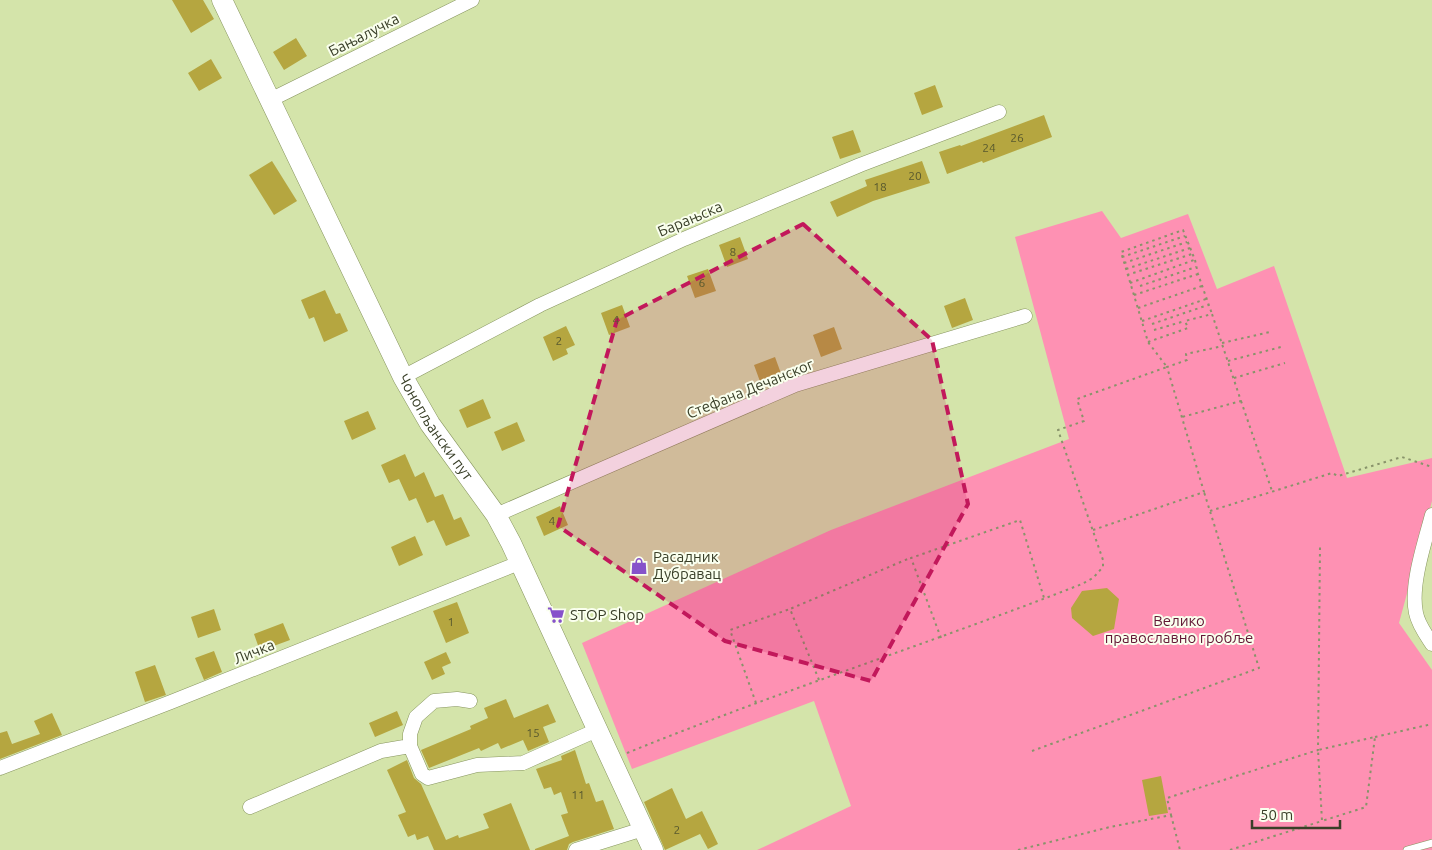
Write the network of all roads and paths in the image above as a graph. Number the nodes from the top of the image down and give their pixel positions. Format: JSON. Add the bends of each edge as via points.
{"nodes":[{"id":1,"x":222,"y":0,"type":"edge"},
{"id":2,"x":472,"y":0,"type":"edge"},
{"id":3,"x":270,"y":100,"type":"junction"},
{"id":4,"x":999,"y":112,"type":"dead end"},
{"id":5,"x":1185,"y":236,"type":"junction"},
{"id":6,"x":1187,"y":242,"type":"junction"},
{"id":7,"x":1190,"y":248,"type":"junction"},
{"id":8,"x":1192,"y":254,"type":"junction"},
{"id":9,"x":1122,"y":257,"type":"junction"},
{"id":10,"x":1195,"y":260,"type":"junction"},
{"id":11,"x":1124,"y":263,"type":"junction"},
{"id":12,"x":1196,"y":267,"type":"junction"},
{"id":13,"x":1126,"y":269,"type":"junction"},
{"id":14,"x":1198,"y":274,"type":"junction"},
{"id":15,"x":1128,"y":275,"type":"junction"},
{"id":16,"x":1130,"y":283,"type":"junction"},
{"id":17,"x":1140,"y":286,"type":"dead end"},
{"id":18,"x":1203,"y":286,"type":"junction"},
{"id":19,"x":1134,"y":295,"type":"junction"},
{"id":20,"x":1206,"y":299,"type":"junction"},
{"id":21,"x":1208,"y":305,"type":"junction"},
{"id":22,"x":1138,"y":308,"type":"junction"},
{"id":23,"x":1212,"y":314,"type":"junction"},
{"id":24,"x":1025,"y":316,"type":"dead end"},
{"id":25,"x":1185,"y":320,"type":"junction"},
{"id":26,"x":1142,"y":321,"type":"junction"},
{"id":27,"x":1152,"y":324,"type":"dead end"},
{"id":28,"x":1154,"y":330,"type":"dead end"},
{"id":29,"x":1270,"y":332,"type":"dead end"},
{"id":30,"x":1148,"y":342,"type":"junction"},
{"id":31,"x":1222,"y":343,"type":"junction"},
{"id":32,"x":1223,"y":346,"type":"junction"},
{"id":33,"x":1281,"y":347,"type":"dead end"},
{"id":34,"x":1228,"y":362,"type":"junction"},
{"id":35,"x":1285,"y":363,"type":"dead end"},
{"id":36,"x":1167,"y":367,"type":"junction"},
{"id":37,"x":403,"y":377,"type":"junction"},
{"id":38,"x":1234,"y":378,"type":"junction"},
{"id":39,"x":1241,"y":401,"type":"junction"},
{"id":40,"x":1182,"y":417,"type":"junction"},
{"id":41,"x":1432,"y":467,"type":"edge"},
{"id":42,"x":1273,"y":491,"type":"junction"},
{"id":43,"x":1204,"y":492,"type":"junction"},
{"id":44,"x":1210,"y":511,"type":"junction"},
{"id":45,"x":496,"y":515,"type":"junction"},
{"id":46,"x":1432,"y":515,"type":"edge"},
{"id":47,"x":1093,"y":530,"type":"junction"},
{"id":48,"x":1320,"y":546,"type":"dead end"},
{"id":49,"x":912,"y":558,"type":"junction"},
{"id":50,"x":519,"y":563,"type":"junction"},
{"id":51,"x":1044,"y":599,"type":"junction"},
{"id":52,"x":790,"y":609,"type":"junction"},
{"id":53,"x":941,"y":638,"type":"junction"},
{"id":54,"x":1432,"y":644,"type":"edge"},
{"id":55,"x":819,"y":680,"type":"junction"},
{"id":56,"x":470,"y":701,"type":"dead end"},
{"id":57,"x":756,"y":703,"type":"junction"},
{"id":58,"x":1432,"y":724,"type":"edge"},
{"id":59,"x":597,"y":730,"type":"junction"},
{"id":60,"x":1375,"y":737,"type":"junction"},
{"id":61,"x":410,"y":746,"type":"junction"},
{"id":62,"x":1318,"y":750,"type":"junction"},
{"id":63,"x":1032,"y":751,"type":"dead end"},
{"id":64,"x":610,"y":759,"type":"junction"},
{"id":65,"x":0,"y":768,"type":"edge"},
{"id":66,"x":250,"y":807,"type":"dead end"},
{"id":67,"x":1171,"y":815,"type":"junction"},
{"id":68,"x":1322,"y":821,"type":"junction"},
{"id":69,"x":643,"y":829,"type":"junction"},
{"id":70,"x":1432,"y":843,"type":"edge"},
{"id":71,"x":576,"y":850,"type":"edge"},
{"id":72,"x":653,"y":850,"type":"edge"},
{"id":73,"x":1018,"y":850,"type":"edge"},
{"id":74,"x":1180,"y":850,"type":"edge"},
{"id":75,"x":1230,"y":850,"type":"edge"},
{"id":76,"x":1407,"y":850,"type":"edge"}],
"edges":[{"from":1,"to":3,"type":"street","name":"Чонопљански пут"},
{"from":2,"to":3,"type":"street","name":"Бањалучка"},
{"from":3,"to":37,"type":"street","name":"Чонопљански пут"},
{"from":4,"to":37,"type":"street","name":"Барањска","via":[[860,165],[684,239],[540,305]]},
{"from":5,"to":6,"type":"path"},
{"from":5,"to":9,"type":"path"},
{"from":5,"to":9,"type":"path","via":[[1183,230],[1121,252]]},
{"from":6,"to":7,"type":"path"},
{"from":6,"to":11,"type":"path"},
{"from":7,"to":8,"type":"path"},
{"from":7,"to":13,"type":"path"},
{"from":8,"to":10,"type":"path"},
{"from":8,"to":15,"type":"path"},
{"from":9,"to":11,"type":"path"},
{"from":10,"to":12,"type":"path"},
{"from":10,"to":16,"type":"path"},
{"from":11,"to":13,"type":"path"},
{"from":12,"to":14,"type":"path"},
{"from":12,"to":17,"type":"path"},
{"from":13,"to":15,"type":"path"},
{"from":14,"to":18,"type":"path"},
{"from":14,"to":19,"type":"path"},
{"from":15,"to":16,"type":"path"},
{"from":16,"to":19,"type":"path"},
{"from":18,"to":20,"type":"path"},
{"from":18,"to":22,"type":"path"},
{"from":19,"to":22,"type":"path"},
{"from":20,"to":21,"type":"path"},
{"from":20,"to":26,"type":"path"},
{"from":21,"to":23,"type":"path"},
{"from":21,"to":27,"type":"path"},
{"from":22,"to":26,"type":"path"},
{"from":23,"to":25,"type":"path"},
{"from":23,"to":31,"type":"path"},
{"from":24,"to":45,"type":"street","name":"Стефана Дечанског","via":[[795,385]]},
{"from":25,"to":28,"type":"path"},
{"from":25,"to":30,"type":"path","via":[[1188,328]]},
{"from":26,"to":30,"type":"path"},
{"from":29,"to":31,"type":"path"},
{"from":30,"to":36,"type":"path"},
{"from":31,"to":32,"type":"path"},
{"from":32,"to":34,"type":"path"},
{"from":32,"to":36,"type":"path","via":[[1186,354],[1187,360]]},
{"from":33,"to":34,"type":"path"},
{"from":34,"to":38,"type":"path"},
{"from":35,"to":38,"type":"path"},
{"from":36,"to":40,"type":"path"},
{"from":36,"to":47,"type":"path","via":[[1077,399],[1084,421],[1058,430]]},
{"from":37,"to":45,"type":"street","name":"Чонопљански пут","via":[[445,447]]},
{"from":38,"to":39,"type":"path"},
{"from":39,"to":40,"type":"path"},
{"from":39,"to":42,"type":"path"},
{"from":40,"to":43,"type":"path"},
{"from":41,"to":42,"type":"path","via":[[1402,457]]},
{"from":42,"to":44,"type":"path"},
{"from":43,"to":44,"type":"path"},
{"from":43,"to":47,"type":"path"},
{"from":44,"to":63,"type":"path","via":[[1259,668]]},
{"from":45,"to":50,"type":"street","name":"Чонопљански пут"},
{"from":46,"to":54,"type":"street","via":[[1420,560],[1416,614]]},
{"from":47,"to":51,"type":"path","via":[[1104,567],[1082,584]]},
{"from":48,"to":62,"type":"path"},
{"from":49,"to":51,"type":"path","via":[[1020,520]]},
{"from":49,"to":52,"type":"path"},
{"from":49,"to":53,"type":"path"},
{"from":50,"to":59,"type":"street","name":"Чонопљански пут"},
{"from":50,"to":65,"type":"street","name":"Личка"},
{"from":51,"to":53,"type":"path"},
{"from":52,"to":55,"type":"path"},
{"from":52,"to":57,"type":"path","via":[[730,630]]},
{"from":53,"to":55,"type":"path"},
{"from":55,"to":57,"type":"path"},
{"from":56,"to":61,"type":"street","via":[[434,701],[416,718],[410,734]]},
{"from":57,"to":64,"type":"path"},
{"from":58,"to":60,"type":"path"},
{"from":59,"to":61,"type":"street","via":[[523,763],[477,765],[428,778],[422,774]]},
{"from":59,"to":64,"type":"street","name":"Чонопљански пут"},
{"from":60,"to":62,"type":"path"},
{"from":60,"to":68,"type":"path","via":[[1366,807]]},
{"from":61,"to":66,"type":"street","via":[[381,751]]},
{"from":62,"to":67,"type":"path","via":[[1167,798]]},
{"from":62,"to":68,"type":"path"},
{"from":64,"to":69,"type":"street","name":"Чонопљански пут"},
{"from":67,"to":73,"type":"path","via":[[1110,826]]},
{"from":67,"to":74,"type":"path"},
{"from":68,"to":75,"type":"path"},
{"from":69,"to":71,"type":"street"},
{"from":69,"to":72,"type":"street","name":"Чонопљански пут"},
{"from":70,"to":76,"type":"lane"}]}
